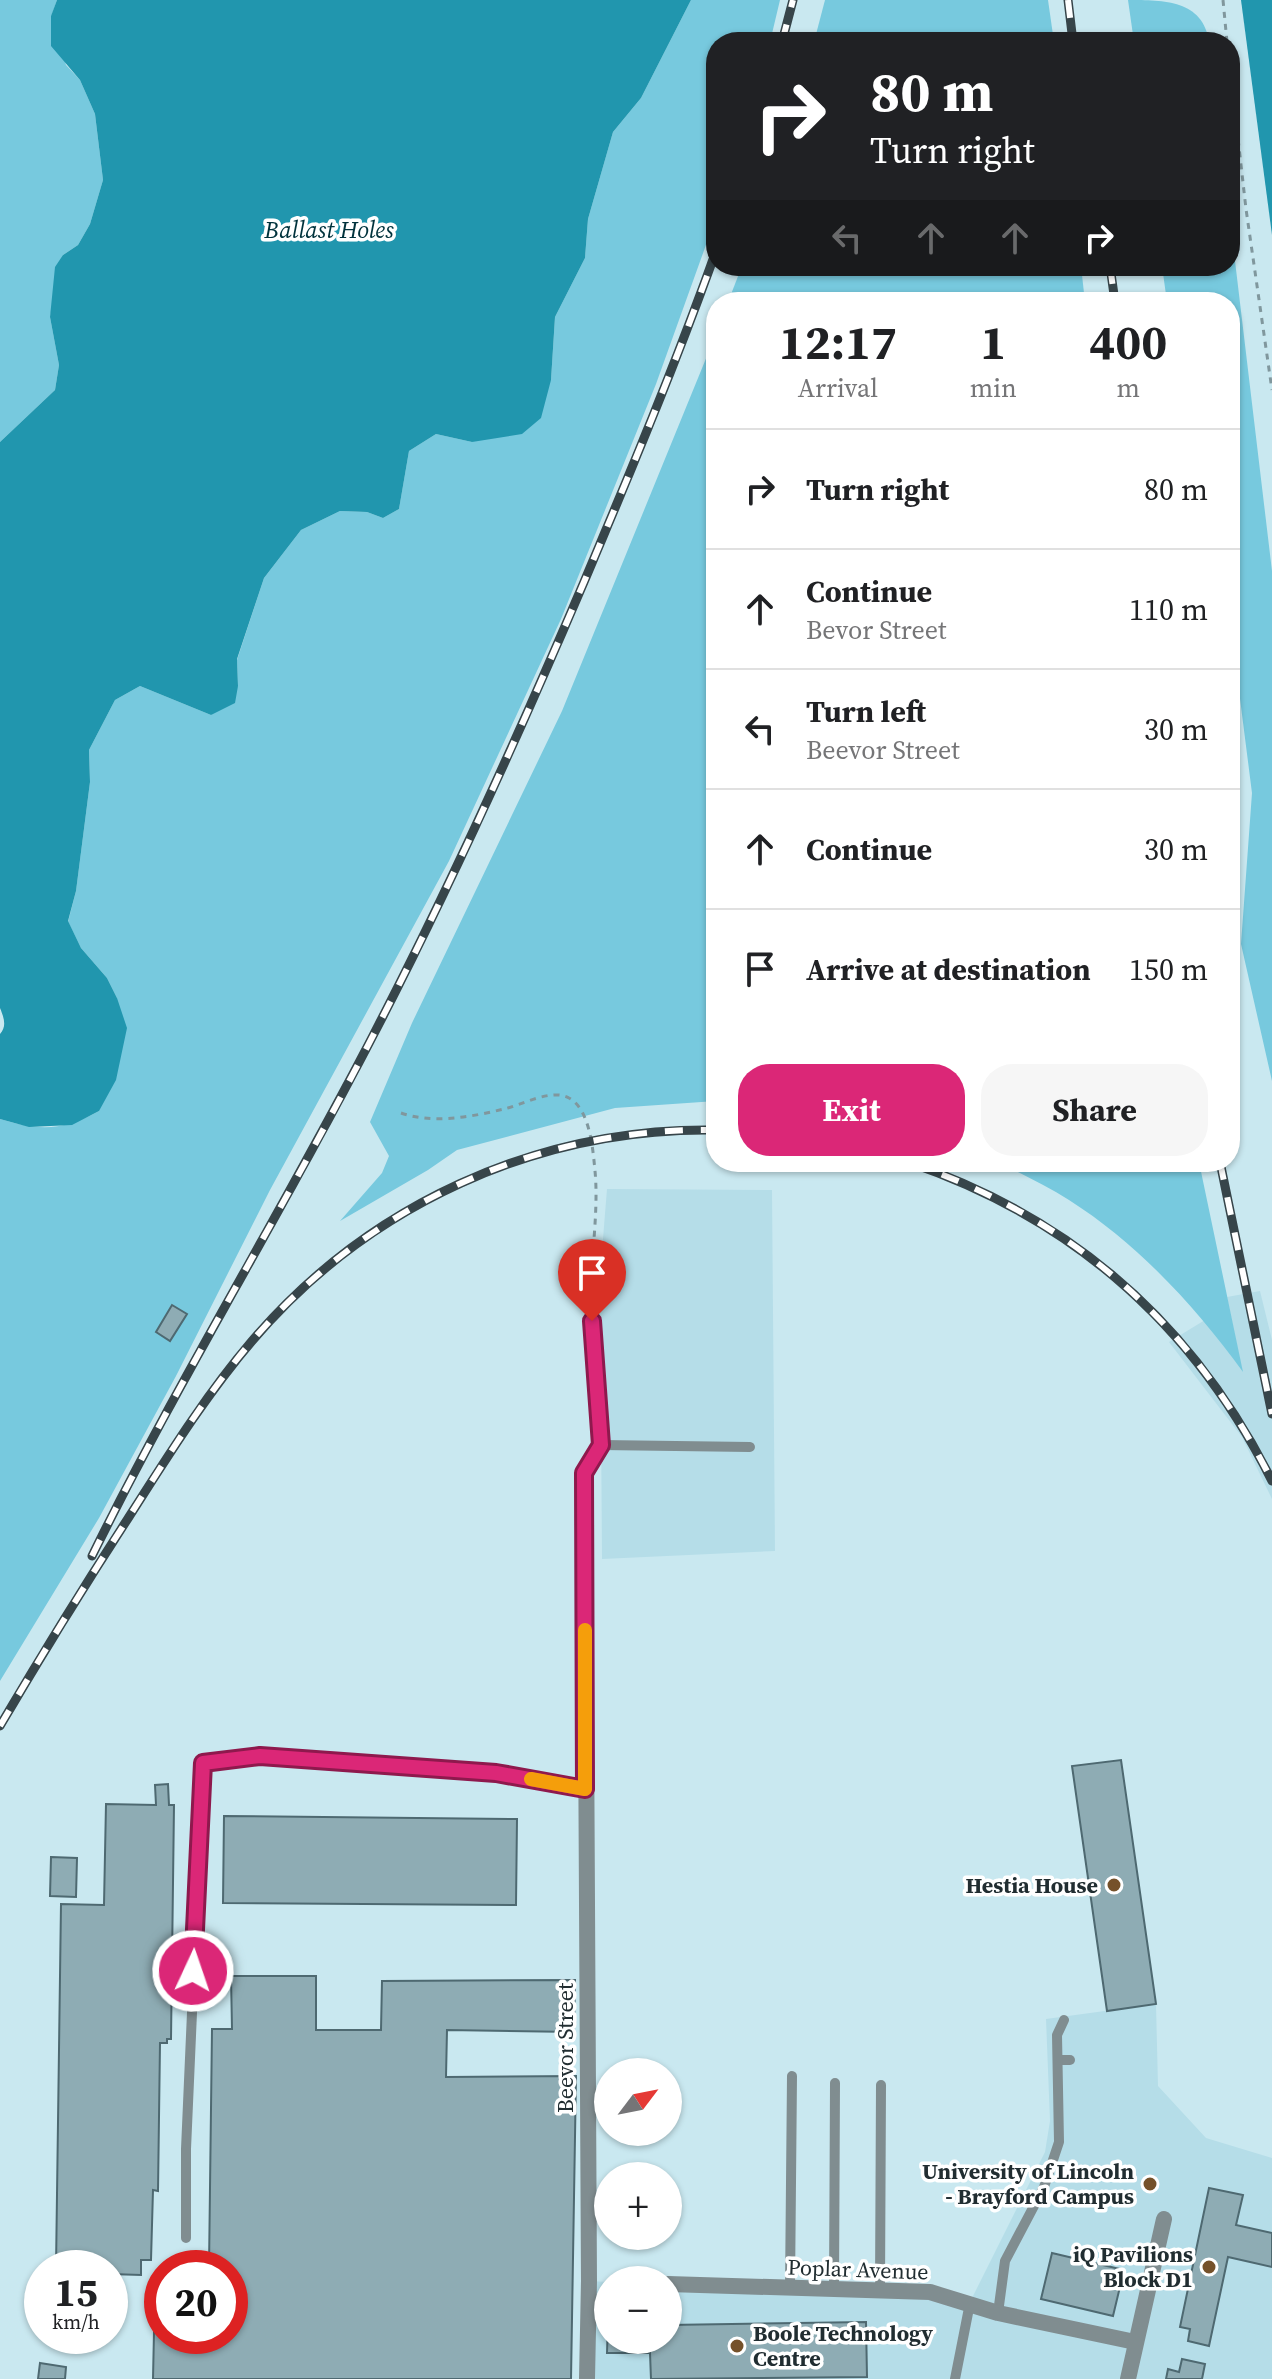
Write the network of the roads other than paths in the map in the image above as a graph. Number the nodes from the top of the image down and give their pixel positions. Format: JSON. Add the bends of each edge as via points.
{"nodes":[{"id":1,"x":592,"y":1321,"type":"road end"},
{"id":2,"x":601,"y":1445,"type":"junction"},
{"id":3,"x":750,"y":1447,"type":"dead end"},
{"id":4,"x":586,"y":1716,"type":"joint"},
{"id":5,"x":496,"y":1773,"type":"joint"},
{"id":6,"x":585,"y":1789,"type":"junction"},
{"id":7,"x":1064,"y":2020,"type":"dead end"},
{"id":8,"x":1058,"y":2060,"type":"junction"},
{"id":9,"x":1070,"y":2060,"type":"dead end"},
{"id":10,"x":792,"y":2076,"type":"dead end"},
{"id":11,"x":835,"y":2083,"type":"dead end"},
{"id":12,"x":881,"y":2085,"type":"dead end"},
{"id":13,"x":1164,"y":2219,"type":"dead end"},
{"id":14,"x":186,"y":2238,"type":"dead end"},
{"id":15,"x":589,"y":2281,"type":"junction"},
{"id":16,"x":594,"y":2281,"type":"edge"},
{"id":17,"x":682,"y":2284,"type":"edge"},
{"id":18,"x":790,"y":2288,"type":"junction"},
{"id":19,"x":834,"y":2289,"type":"junction"},
{"id":20,"x":880,"y":2290,"type":"junction"},
{"id":21,"x":970,"y":2303,"type":"junction"},
{"id":22,"x":998,"y":2313,"type":"junction"},
{"id":23,"x":1135,"y":2342,"type":"junction"},
{"id":24,"x":587,"y":2379,"type":"edge"},
{"id":25,"x":955,"y":2379,"type":"edge"},
{"id":26,"x":1128,"y":2379,"type":"edge"}],
"edges":[{"from":1,"to":2,"type":"lane"},
{"from":2,"to":3,"type":"lane"},
{"from":2,"to":4,"type":"lane","via":[[584,1473]]},
{"from":4,"to":6,"type":"street","name":"Beevor Street"},
{"from":5,"to":6,"type":"street"},
{"from":5,"to":14,"type":"lane","via":[[260,1756],[203,1763]]},
{"from":6,"to":15,"type":"street","name":"Beevor Street"},
{"from":7,"to":8,"type":"lane","via":[[1052,2036]]},
{"from":8,"to":9,"type":"lane"},
{"from":8,"to":22,"type":"lane","via":[[1059,2142],[1044,2187],[1005,2261]]},
{"from":10,"to":18,"type":"lane"},
{"from":11,"to":19,"type":"lane"},
{"from":12,"to":20,"type":"lane"},
{"from":13,"to":23,"type":"street"},
{"from":15,"to":16,"type":"street"},
{"from":15,"to":24,"type":"street","name":"Beevor Street"},
{"from":17,"to":18,"type":"street","name":"Poplar Avenue"},
{"from":18,"to":19,"type":"street","name":"Poplar Avenue"},
{"from":19,"to":20,"type":"street","name":"Poplar Avenue"},
{"from":20,"to":21,"type":"street","name":"Poplar Avenue","via":[[930,2292]]},
{"from":21,"to":22,"type":"street","name":"Poplar Avenue"},
{"from":21,"to":25,"type":"lane"},
{"from":22,"to":23,"type":"street","name":"Poplar Avenue"},
{"from":23,"to":26,"type":"street"}]}
